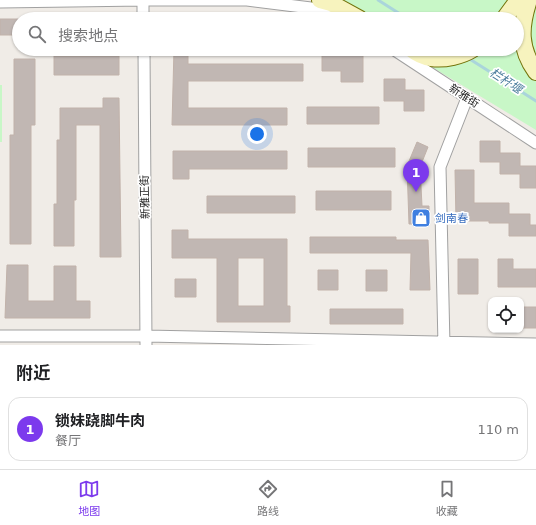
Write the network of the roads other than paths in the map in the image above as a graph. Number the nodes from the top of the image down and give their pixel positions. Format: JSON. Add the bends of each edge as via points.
{"nodes":[{"id":1,"x":143,"y":0,"type":"edge"},
{"id":2,"x":247,"y":0,"type":"edge"},
{"id":3,"x":320,"y":0,"type":"edge"},
{"id":4,"x":518,"y":0,"type":"edge"},
{"id":5,"x":529,"y":0,"type":"edge"},
{"id":6,"x":0,"y":2,"type":"edge"},
{"id":7,"x":143,"y":12,"type":"edge"},
{"id":8,"x":325,"y":12,"type":"edge"},
{"id":9,"x":347,"y":12,"type":"edge"},
{"id":10,"x":509,"y":12,"type":"edge"},
{"id":11,"x":524,"y":21,"type":"edge"},
{"id":12,"x":524,"y":46,"type":"edge"},
{"id":13,"x":144,"y":56,"type":"edge"},
{"id":14,"x":404,"y":56,"type":"edge"},
{"id":15,"x":426,"y":56,"type":"edge"},
{"id":16,"x":456,"y":56,"type":"edge"},
{"id":17,"x":536,"y":72,"type":"edge"},
{"id":18,"x":468,"y":98,"type":"junction"},
{"id":19,"x":536,"y":143,"type":"edge"},
{"id":20,"x":0,"y":336,"type":"edge"},
{"id":21,"x":146,"y":341,"type":"edge"},
{"id":22,"x":444,"y":343,"type":"edge"},
{"id":23,"x":536,"y":344,"type":"edge"}],
"edges":[{"from":1,"to":2,"type":"street"},
{"from":1,"to":6,"type":"street"},
{"from":1,"to":7,"type":"street"},
{"from":2,"to":8,"type":"street","via":[[319,9]]},
{"from":3,"to":9,"type":"street"},
{"from":4,"to":10,"type":"street"},
{"from":5,"to":11,"type":"street"},
{"from":12,"to":17,"type":"street","via":[[528,60]]},
{"from":13,"to":21,"type":"street","name":"新雅正街"},
{"from":14,"to":18,"type":"street","name":"新雅街"},
{"from":15,"to":16,"type":"street"},
{"from":18,"to":19,"type":"street","name":"新雅街"},
{"from":18,"to":22,"type":"street","via":[[440,167]]},
{"from":20,"to":21,"type":"street"},
{"from":21,"to":22,"type":"street"},
{"from":22,"to":23,"type":"street"}]}
